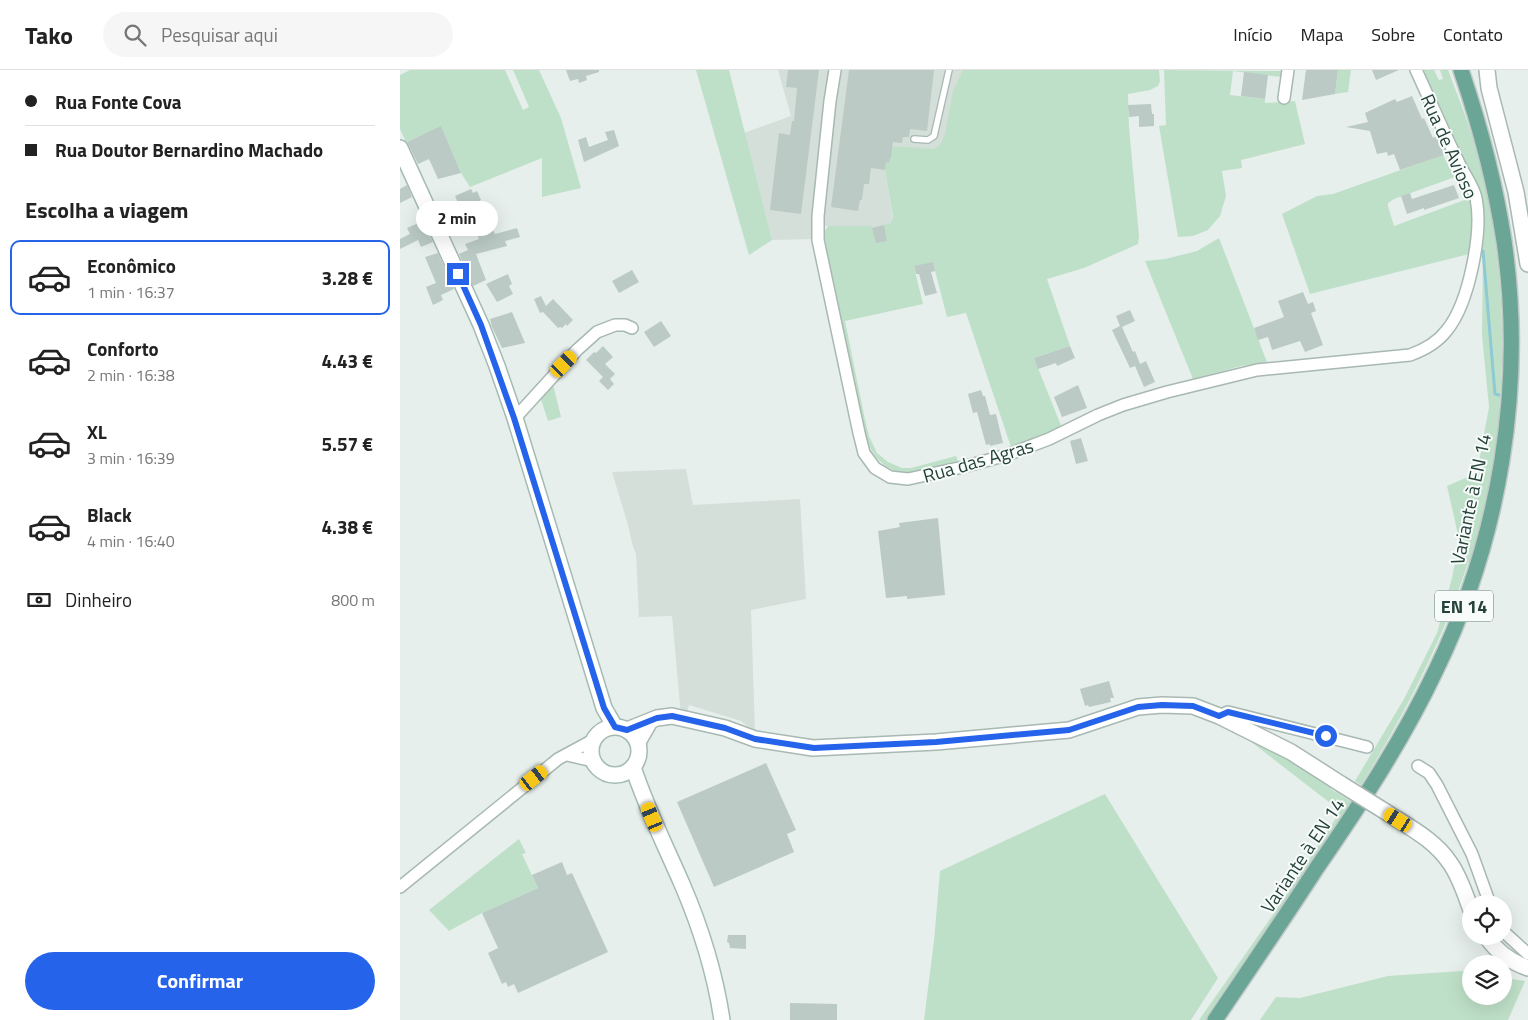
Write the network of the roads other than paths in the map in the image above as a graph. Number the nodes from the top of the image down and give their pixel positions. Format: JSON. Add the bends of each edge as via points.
{"nodes":[{"id":1,"x":835,"y":70,"type":"edge"},
{"id":2,"x":950,"y":70,"type":"edge"},
{"id":3,"x":1288,"y":70,"type":"edge"},
{"id":4,"x":1416,"y":70,"type":"edge"},
{"id":5,"x":1461,"y":70,"type":"edge"},
{"id":6,"x":1487,"y":70,"type":"edge"},
{"id":7,"x":1284,"y":98,"type":"dead end"},
{"id":8,"x":914,"y":139,"type":"dead end"},
{"id":9,"x":400,"y":148,"type":"edge"},
{"id":10,"x":1528,"y":262,"type":"edge"},
{"id":11,"x":1459,"y":312,"type":"joint"},
{"id":12,"x":632,"y":328,"type":"dead end"},
{"id":13,"x":514,"y":418,"type":"junction"},
{"id":14,"x":604,"y":708,"type":"junction"},
{"id":15,"x":1219,"y":716,"type":"junction"},
{"id":16,"x":649,"y":723,"type":"junction"},
{"id":17,"x":621,"y":729,"type":"junction"},
{"id":18,"x":597,"y":736,"type":"junction"},
{"id":19,"x":638,"y":742,"type":"junction"},
{"id":20,"x":1367,"y":747,"type":"dead end"},
{"id":21,"x":567,"y":755,"type":"junction"},
{"id":22,"x":593,"y":761,"type":"junction"},
{"id":23,"x":1418,"y":766,"type":"dead end"},
{"id":24,"x":633,"y":767,"type":"junction"},
{"id":25,"x":619,"y":775,"type":"junction"},
{"id":26,"x":640,"y":790,"type":"junction"},
{"id":27,"x":400,"y":887,"type":"edge"},
{"id":28,"x":1465,"y":895,"type":"edge"},
{"id":29,"x":1487,"y":895,"type":"edge"},
{"id":30,"x":1512,"y":939,"type":"edge"},
{"id":31,"x":1494,"y":945,"type":"edge"},
{"id":32,"x":1528,"y":954,"type":"edge"},
{"id":33,"x":1528,"y":968,"type":"edge"},
{"id":34,"x":722,"y":1020,"type":"edge"},
{"id":35,"x":1215,"y":1020,"type":"edge"}],
"edges":[{"from":1,"to":11,"type":"street","name":"Rua das Agras","via":[[818,240],[864,453],[875,468],[890,477],[908,479],[999,457],[1049,439],[1123,405],[1248,372],[1410,355],[1438,340]]},
{"from":2,"to":8,"type":"lane","via":[[934,136],[928,140]]},
{"from":3,"to":7,"type":"street"},
{"from":4,"to":11,"type":"street","name":"Rua de Avioso","via":[[1476,196],[1477,239]]},
{"from":5,"to":35,"type":"main road","name":"Variante à EN 14","number":"EN 14","via":[[1495,190],[1510,308],[1510,380],[1505,433],[1484,546],[1438,668],[1406,728],[1344,828]]},
{"from":6,"to":10,"type":"street","via":[[1516,192]]},
{"from":9,"to":13,"type":"street","via":[[481,325]]},
{"from":12,"to":13,"type":"street","via":[[615,325],[597,332]]},
{"from":13,"to":14,"type":"street"},
{"from":14,"to":17,"type":"street"},
{"from":14,"to":18,"type":"street"},
{"from":15,"to":16,"type":"street","via":[[1193,706],[1138,707],[1069,730],[936,742],[814,748],[755,739],[725,728],[672,716]]},
{"from":15,"to":20,"type":"street","via":[[1228,712]]},
{"from":15,"to":28,"type":"street","bridge":true,"via":[[1291,752],[1427,839],[1442,852]]},
{"from":16,"to":17,"type":"street"},
{"from":16,"to":19,"type":"street"},
{"from":17,"to":18,"type":"street"},
{"from":17,"to":19,"type":"street"},
{"from":18,"to":21,"type":"street"},
{"from":18,"to":22,"type":"street","via":[[591,753]]},
{"from":19,"to":24,"type":"street","via":[[639,755]]},
{"from":21,"to":22,"type":"street"},
{"from":21,"to":27,"type":"street"},
{"from":22,"to":25,"type":"street","via":[[604,772]]},
{"from":23,"to":29,"type":"street","via":[[1429,773],[1437,785],[1472,854]]},
{"from":24,"to":25,"type":"street"},
{"from":24,"to":26,"type":"street"},
{"from":25,"to":26,"type":"street"},
{"from":26,"to":34,"type":"street","via":[[707,950]]},
{"from":30,"to":32,"type":"street"},
{"from":31,"to":33,"type":"street","via":[[1516,964]]}]}
